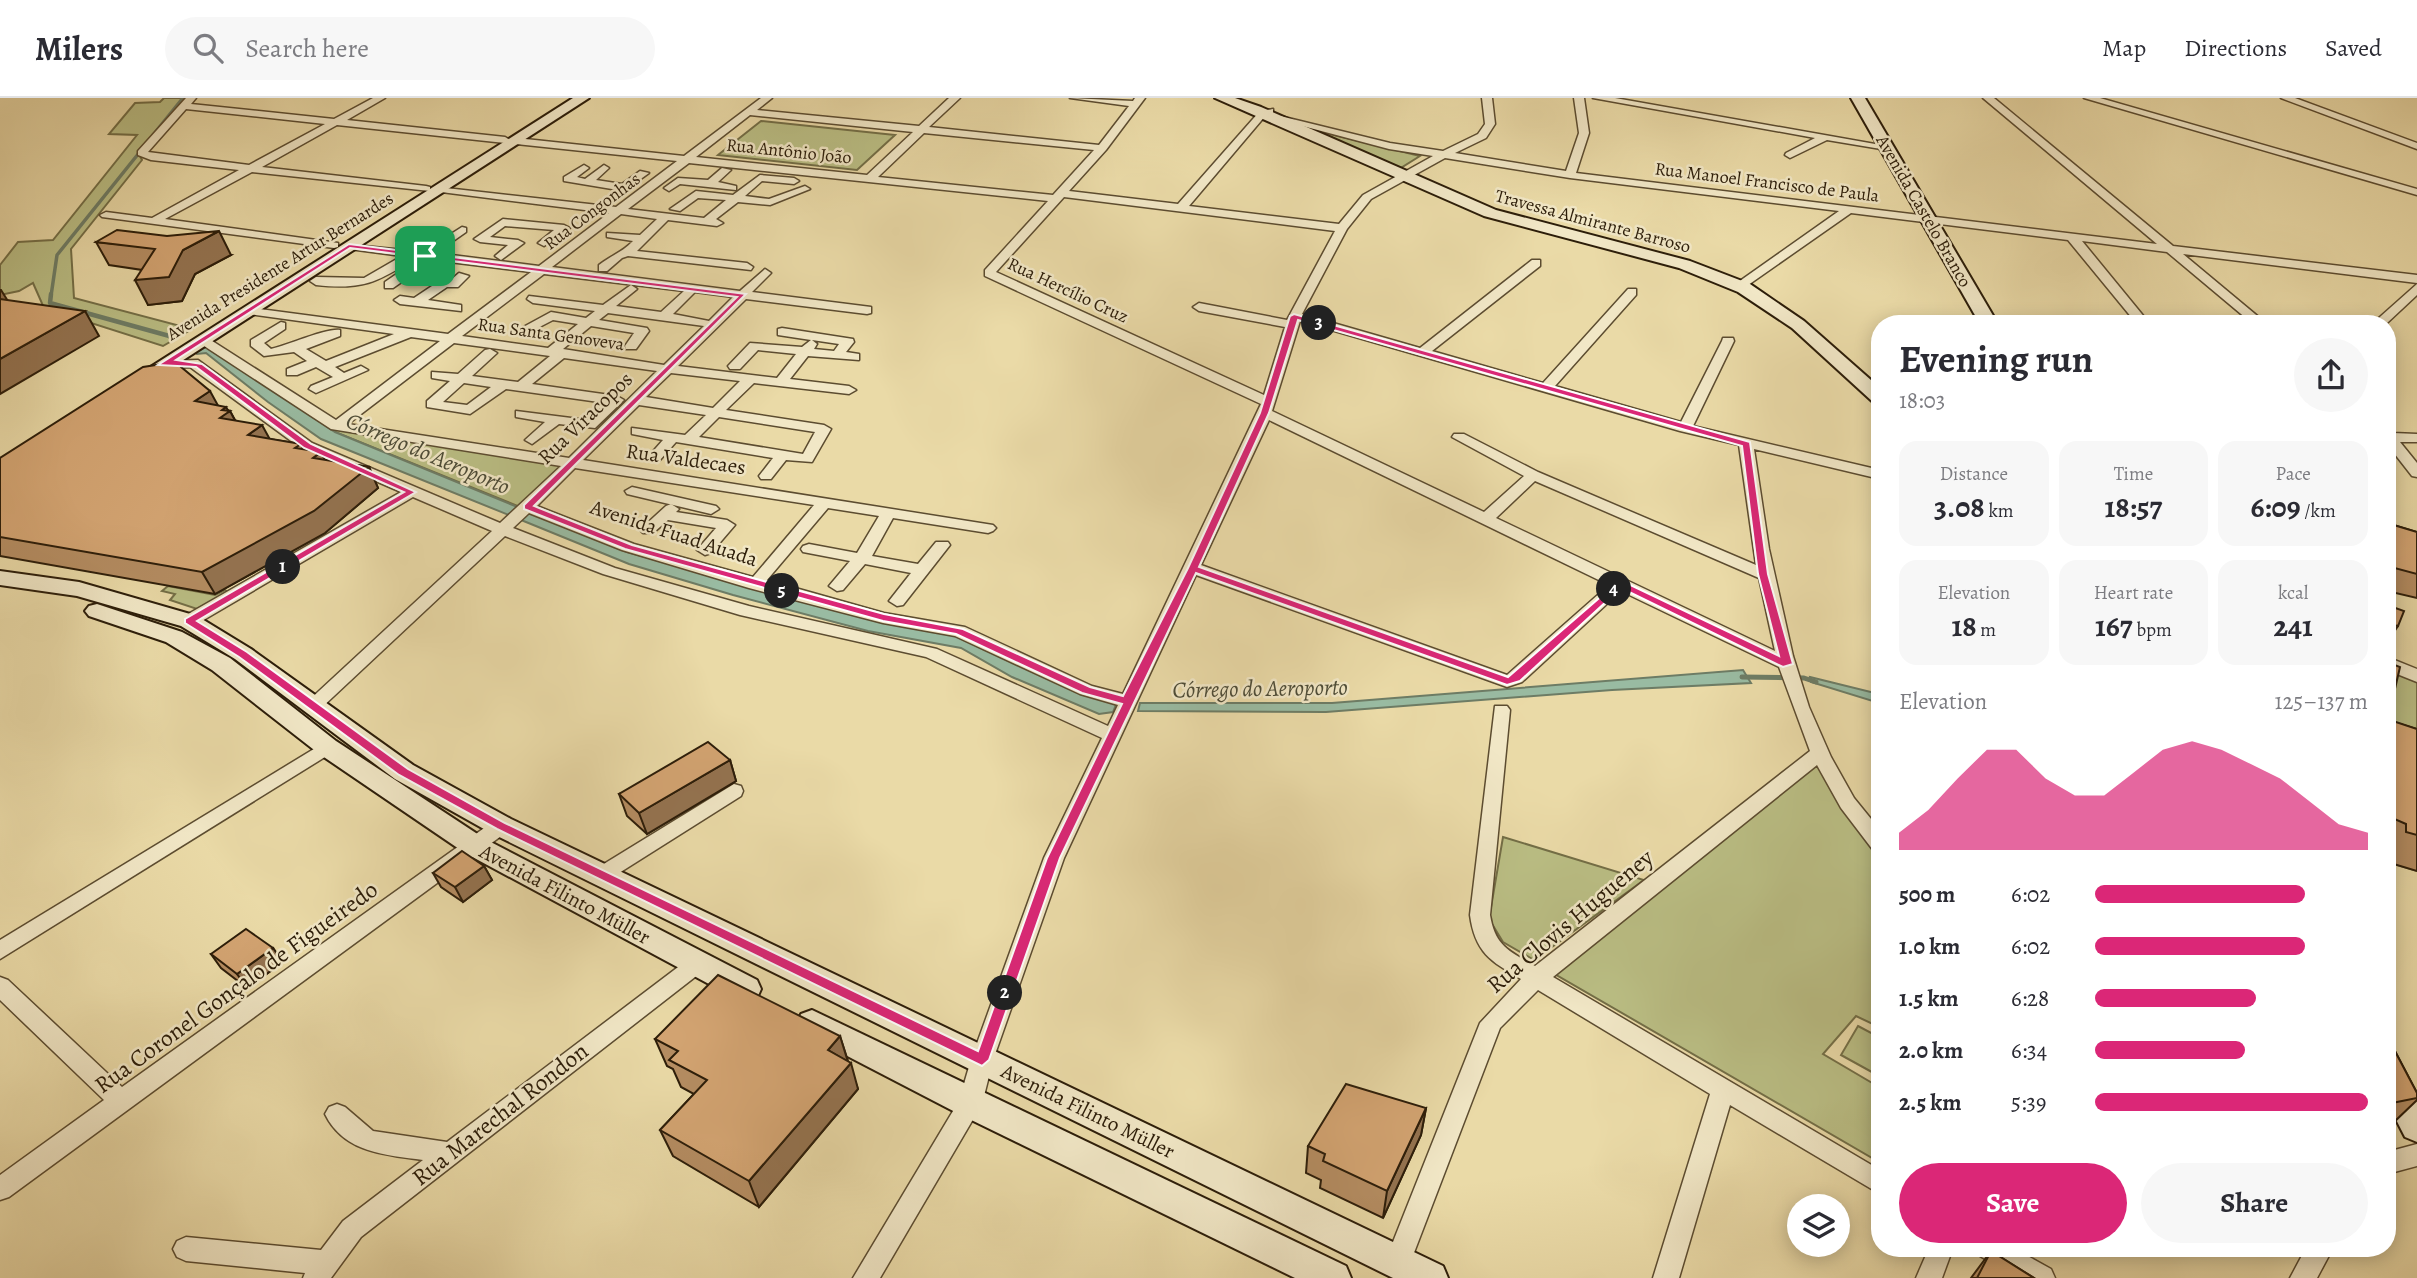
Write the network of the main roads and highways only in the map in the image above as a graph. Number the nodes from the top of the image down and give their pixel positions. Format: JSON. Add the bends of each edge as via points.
{"nodes":[{"id":1,"x":570,"y":98,"type":"edge"},
{"id":2,"x":582,"y":98,"type":"edge"},
{"id":3,"x":1222,"y":98,"type":"edge"},
{"id":4,"x":1251,"y":98,"type":"edge"},
{"id":5,"x":1858,"y":98,"type":"edge"},
{"id":6,"x":1273,"y":114,"type":"junction"},
{"id":7,"x":510,"y":140,"type":"junction"},
{"id":8,"x":341,"y":245,"type":"junction"},
{"id":9,"x":1984,"y":315,"type":"edge"},
{"id":10,"x":1871,"y":390,"type":"edge"},
{"id":11,"x":0,"y":578,"type":"edge"},
{"id":12,"x":0,"y":593,"type":"edge"},
{"id":13,"x":2396,"y":1087,"type":"edge"},
{"id":14,"x":2417,"y":1127,"type":"edge"},
{"id":15,"x":1334,"y":1278,"type":"edge"},
{"id":16,"x":1430,"y":1278,"type":"edge"}],
"edges":[{"from":1,"to":7,"type":"main road","name":"Avenida Presidente Artur Bernardes"},
{"from":2,"to":7,"type":"main road","name":"Avenida Presidente Artur Bernardes"},
{"from":3,"to":6,"type":"main road"},
{"from":4,"to":6,"type":"main road"},
{"from":5,"to":9,"type":"main road","name":"Avenida Castelo Branco"},
{"from":6,"to":10,"type":"main road","name":"Travessa Almirante Barroso","via":[[1488,213],[1691,267],[1741,286],[1773,304]]},
{"from":7,"to":8,"type":"main road","name":"Avenida Presidente Artur Bernardes"},
{"from":8,"to":8,"type":"main road","name":"Avenida Presidente Artur Bernardes","via":[[249,310],[119,388]]},
{"from":11,"to":16,"type":"main road","name":"Avenida Filinto Müller","via":[[79,589],[189,621],[243,654],[404,772],[501,826]]},
{"from":12,"to":15,"type":"main road","name":"Avenida Filinto Müller","via":[[92,609],[174,637],[221,664],[327,747],[475,846],[970,1104]]},
{"from":13,"to":14,"type":"main road"}]}
